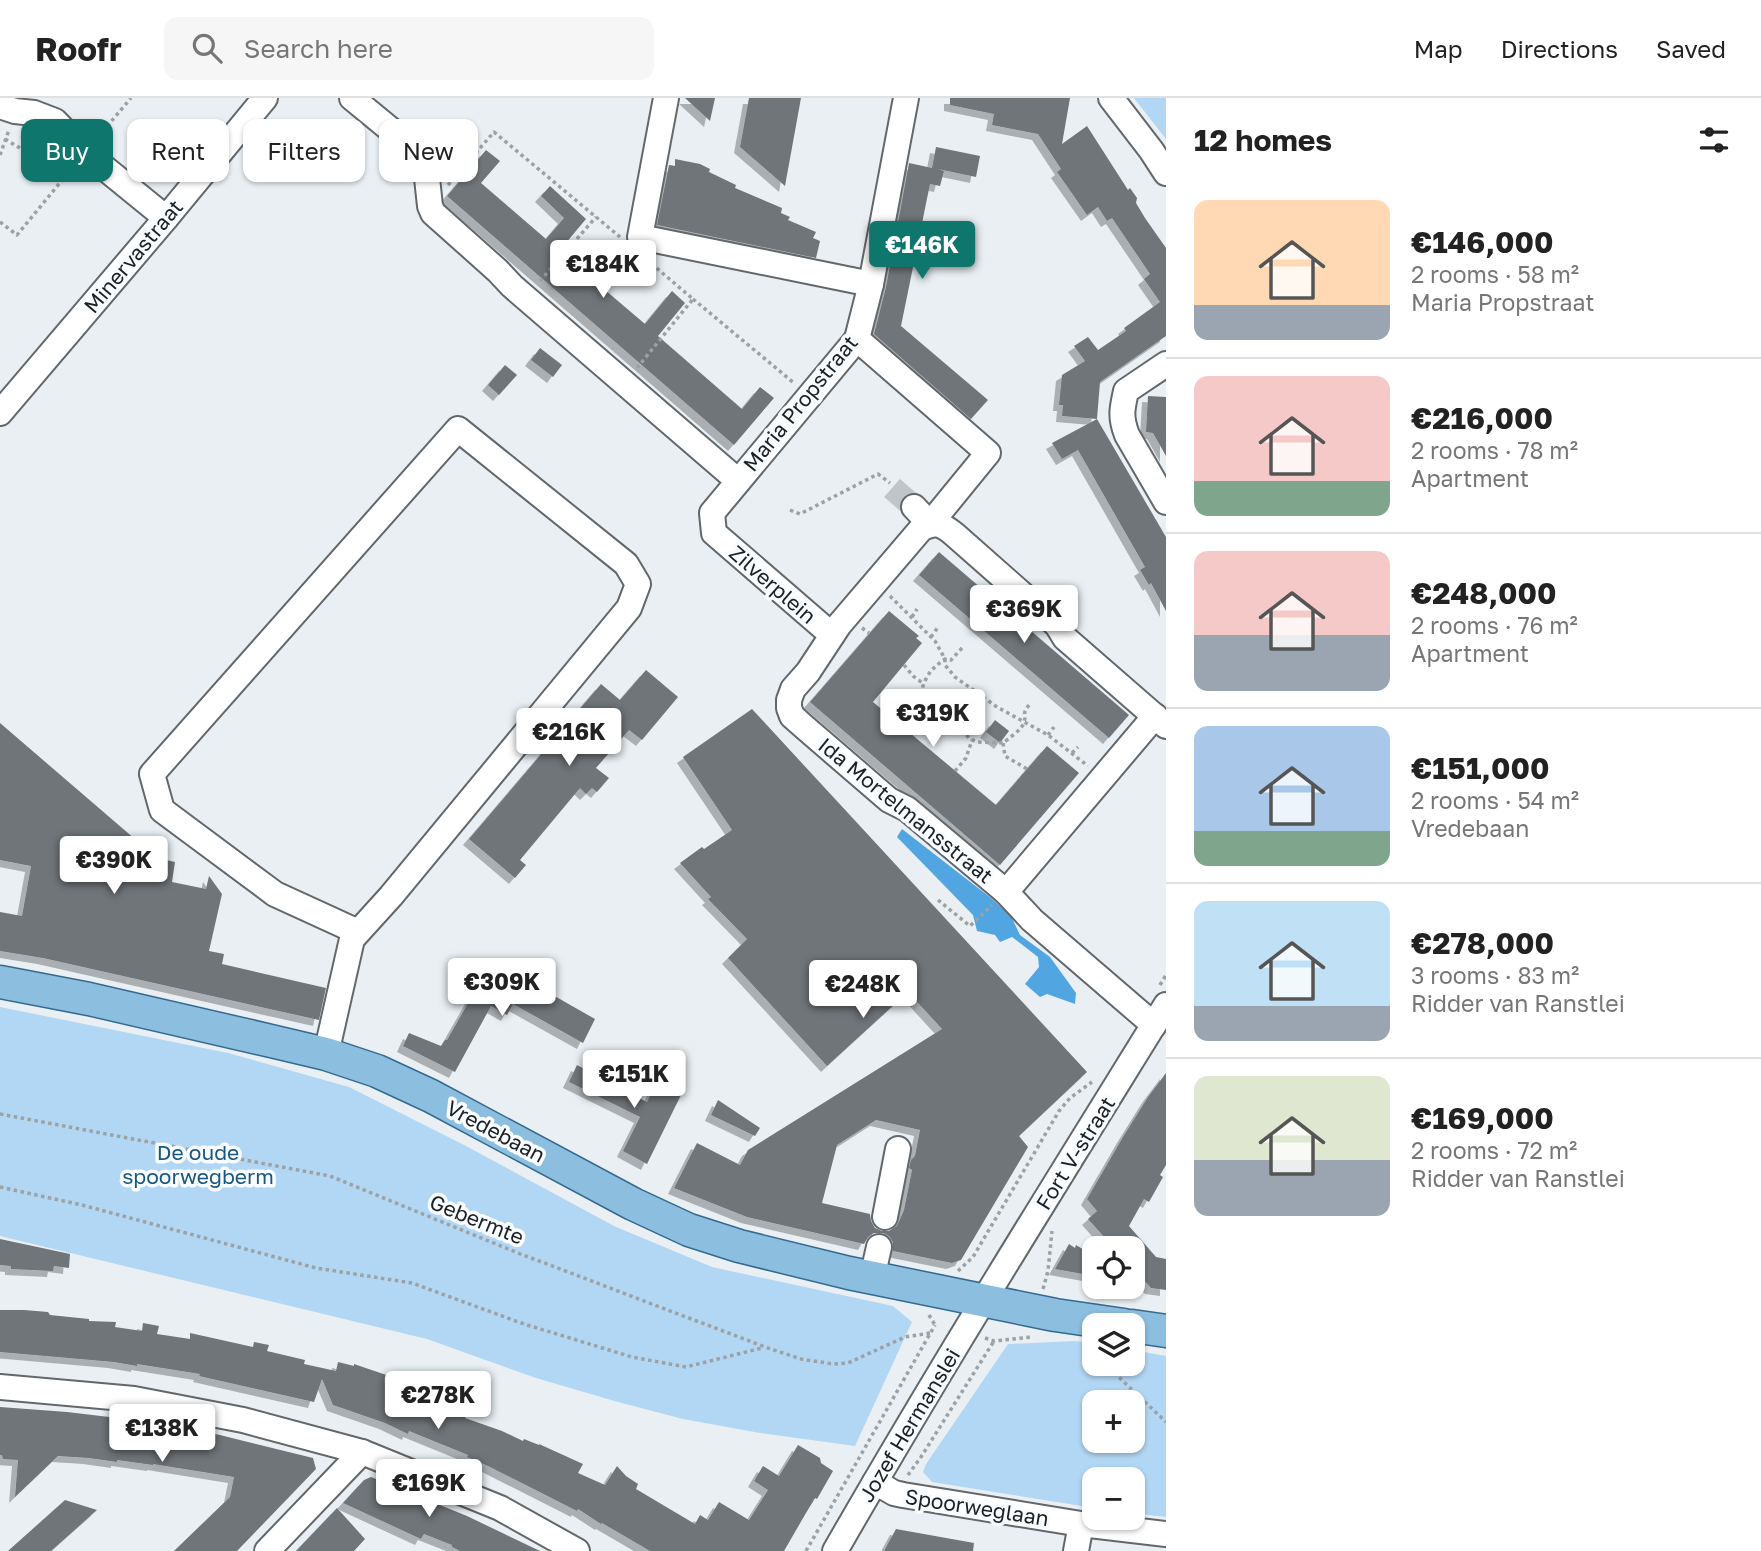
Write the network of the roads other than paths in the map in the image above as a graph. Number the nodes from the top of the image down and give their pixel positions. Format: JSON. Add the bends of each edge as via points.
{"nodes":[{"id":1,"x":265,"y":98,"type":"edge"},
{"id":2,"x":352,"y":98,"type":"edge"},
{"id":3,"x":666,"y":98,"type":"edge"},
{"id":4,"x":906,"y":98,"type":"edge"},
{"id":5,"x":1111,"y":98,"type":"edge"},
{"id":6,"x":8,"y":108,"type":"edge"},
{"id":7,"x":1166,"y":173,"type":"edge"},
{"id":8,"x":166,"y":218,"type":"junction"},
{"id":9,"x":870,"y":284,"type":"junction"},
{"id":10,"x":857,"y":338,"type":"junction"},
{"id":11,"x":1166,"y":363,"type":"edge"},
{"id":12,"x":0,"y":413,"type":"edge"},
{"id":13,"x":737,"y":480,"type":"junction"},
{"id":14,"x":1166,"y":502,"type":"edge"},
{"id":15,"x":922,"y":516,"type":"junction"},
{"id":16,"x":714,"y":533,"type":"joint"},
{"id":17,"x":832,"y":635,"type":"junction"},
{"id":18,"x":1161,"y":721,"type":"edge"},
{"id":19,"x":1006,"y":892,"type":"junction"},
{"id":20,"x":358,"y":932,"type":"junction"},
{"id":21,"x":0,"y":982,"type":"edge"},
{"id":22,"x":1154,"y":1015,"type":"edge"},
{"id":23,"x":326,"y":1054,"type":"junction"},
{"id":24,"x":898,"y":1149,"type":"dead end"},
{"id":25,"x":885,"y":1217,"type":"dead end"},
{"id":26,"x":879,"y":1247,"type":"dead end"},
{"id":27,"x":872,"y":1278,"type":"junction"},
{"id":28,"x":984,"y":1300,"type":"junction"},
{"id":29,"x":1082,"y":1319,"type":"edge"},
{"id":30,"x":1145,"y":1328,"type":"edge"},
{"id":31,"x":1166,"y":1331,"type":"edge"},
{"id":32,"x":0,"y":1387,"type":"edge"},
{"id":33,"x":362,"y":1452,"type":"junction"},
{"id":34,"x":874,"y":1482,"type":"junction"},
{"id":35,"x":1081,"y":1524,"type":"junction"},
{"id":36,"x":1166,"y":1534,"type":"edge"},
{"id":37,"x":568,"y":1549,"type":"edge"},
{"id":38,"x":267,"y":1551,"type":"edge"},
{"id":39,"x":835,"y":1551,"type":"edge"},
{"id":40,"x":1076,"y":1551,"type":"edge"}],
"edges":[{"from":1,"to":8,"type":"street","name":"Minervastraat"},
{"from":2,"to":13,"type":"street","via":[[419,153],[433,213]]},
{"from":3,"to":9,"type":"street","via":[[640,237]]},
{"from":4,"to":9,"type":"street","name":"Maria Propstraat"},
{"from":5,"to":7,"type":"street"},
{"from":6,"to":8,"type":"street","via":[[55,121],[85,152]]},
{"from":8,"to":12,"type":"street","name":"Minervastraat"},
{"from":9,"to":10,"type":"street","name":"Maria Propstraat"},
{"from":10,"to":13,"type":"street","name":"Maria Propstraat"},
{"from":10,"to":15,"type":"street","name":"Ida Mortelmansstraat","via":[[988,453]]},
{"from":11,"to":14,"type":"street","via":[[1126,391],[1121,410],[1127,435]]},
{"from":13,"to":16,"type":"street","name":"Maria Propstraat","via":[[712,513]]},
{"from":15,"to":17,"type":"street","name":"Ida Mortelmansstraat","via":[[921,529]]},
{"from":15,"to":18,"type":"street","via":[[955,535]]},
{"from":16,"to":17,"type":"street","name":"Zilverplein"},
{"from":17,"to":19,"type":"street","name":"Ida Mortelmansstraat","via":[[793,689],[789,700],[792,716]]},
{"from":18,"to":19,"type":"street","via":[[1102,777]]},
{"from":19,"to":22,"type":"street","name":"Ida Mortelmansstraat","via":[[1032,920]]},
{"from":20,"to":20,"type":"street","via":[[629,608],[638,584],[626,564],[458,429],[152,774],[162,810],[275,894]]},
{"from":20,"to":23,"type":"street","via":[[352,939]]},
{"from":21,"to":23,"type":"main road","name":"Vredebaan"},
{"from":22,"to":28,"type":"street","name":"Fort V-straat"},
{"from":23,"to":27,"type":"main road","name":"Vredebaan","via":[[431,1096],[689,1230]]},
{"from":24,"to":25,"type":"street"},
{"from":26,"to":27,"type":"street"},
{"from":27,"to":28,"type":"main road","name":"Vredebaan"},
{"from":28,"to":29,"type":"main road","name":"Vredebaan","via":[[1032,1324],[1055,1315]]},
{"from":28,"to":34,"type":"street","name":"Jozef Hermanslei"},
{"from":30,"to":31,"type":"main road"},
{"from":32,"to":33,"type":"street","via":[[134,1399],[243,1420]]},
{"from":33,"to":37,"type":"street","via":[[500,1508]]},
{"from":33,"to":38,"type":"street"},
{"from":34,"to":35,"type":"street","name":"Spoorweglaan","via":[[894,1493]]},
{"from":34,"to":39,"type":"street","name":"Jozef Hermanslei"},
{"from":35,"to":36,"type":"street","name":"Spoorweglaan"},
{"from":35,"to":40,"type":"street"}]}
